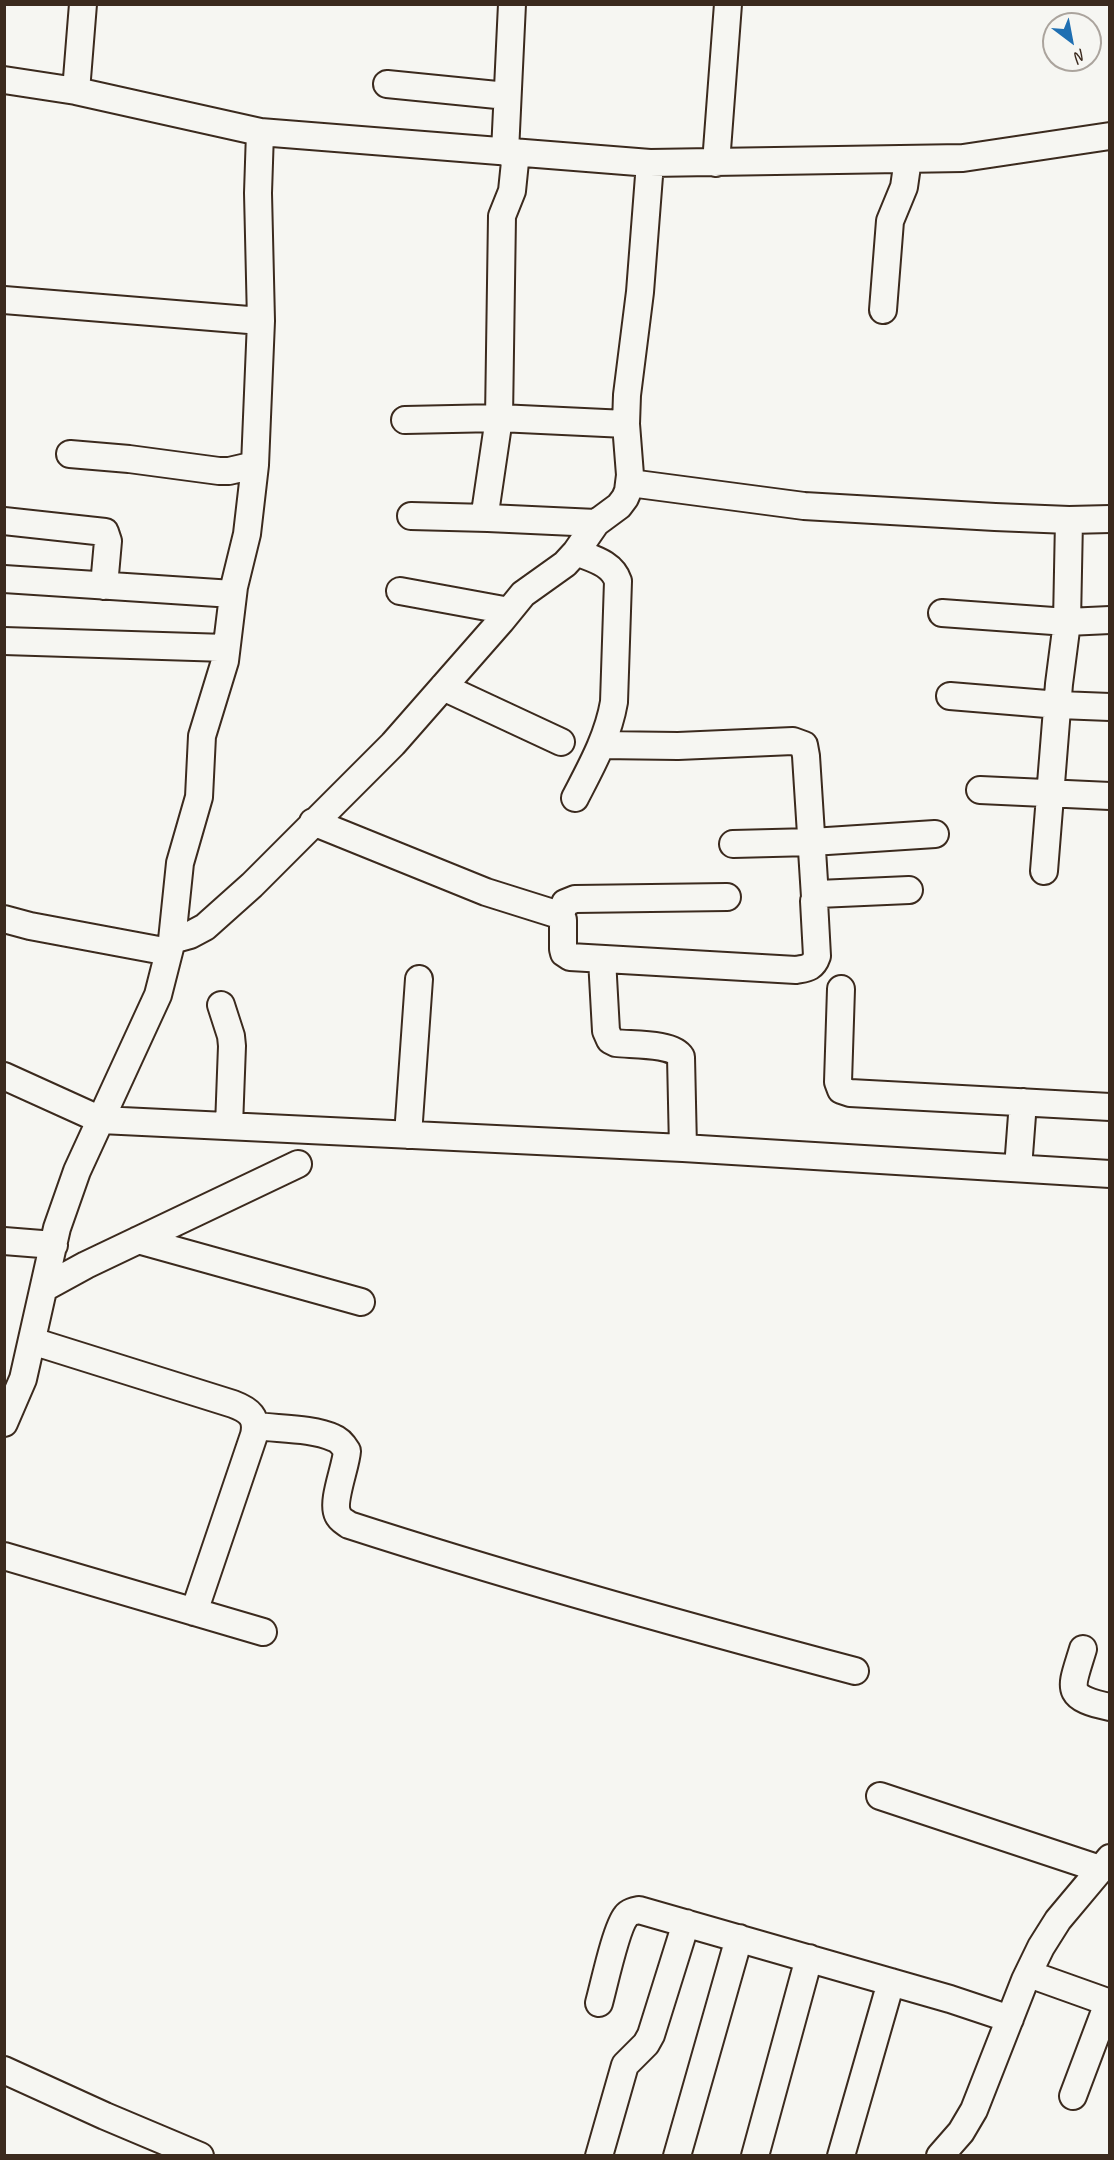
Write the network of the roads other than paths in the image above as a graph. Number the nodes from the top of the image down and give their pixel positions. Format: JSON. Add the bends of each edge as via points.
{"nodes":[{"id":1,"x":83,"y":4,"type":"edge"},
{"id":2,"x":512,"y":4,"type":"edge"},
{"id":3,"x":728,"y":4,"type":"edge"},
{"id":4,"x":4,"y":80,"type":"edge"},
{"id":5,"x":387,"y":84,"type":"dead end"},
{"id":6,"x":76,"y":91,"type":"junction"},
{"id":7,"x":507,"y":96,"type":"junction"},
{"id":8,"x":260,"y":132,"type":"junction"},
{"id":9,"x":1110,"y":136,"type":"edge"},
{"id":10,"x":511,"y":152,"type":"junction"},
{"id":11,"x":908,"y":159,"type":"junction"},
{"id":12,"x":650,"y":163,"type":"junction"},
{"id":13,"x":716,"y":163,"type":"junction"},
{"id":14,"x":4,"y":300,"type":"edge"},
{"id":15,"x":883,"y":310,"type":"dead end"},
{"id":16,"x":261,"y":321,"type":"junction"},
{"id":17,"x":500,"y":418,"type":"junction"},
{"id":18,"x":405,"y":420,"type":"dead end"},
{"id":19,"x":626,"y":424,"type":"junction"},
{"id":20,"x":70,"y":454,"type":"dead end"},
{"id":21,"x":255,"y":465,"type":"junction"},
{"id":22,"x":630,"y":483,"type":"junction"},
{"id":23,"x":411,"y":516,"type":"dead end"},
{"id":24,"x":488,"y":518,"type":"junction"},
{"id":25,"x":1110,"y":519,"type":"edge"},
{"id":26,"x":1069,"y":520,"type":"junction"},
{"id":27,"x":4,"y":521,"type":"edge"},
{"id":28,"x":596,"y":523,"type":"junction"},
{"id":29,"x":576,"y":552,"type":"junction"},
{"id":30,"x":4,"y":579,"type":"edge"},
{"id":31,"x":104,"y":586,"type":"junction"},
{"id":32,"x":400,"y":591,"type":"dead end"},
{"id":33,"x":233,"y":594,"type":"junction"},
{"id":34,"x":509,"y":611,"type":"junction"},
{"id":35,"x":942,"y":613,"type":"dead end"},
{"id":36,"x":1110,"y":620,"type":"edge"},
{"id":37,"x":1067,"y":622,"type":"junction"},
{"id":38,"x":4,"y":641,"type":"edge"},
{"id":39,"x":226,"y":648,"type":"junction"},
{"id":40,"x":443,"y":687,"type":"junction"},
{"id":41,"x":950,"y":696,"type":"dead end"},
{"id":42,"x":1059,"y":705,"type":"junction"},
{"id":43,"x":1110,"y":708,"type":"edge"},
{"id":44,"x":561,"y":742,"type":"dead end"},
{"id":45,"x":601,"y":745,"type":"junction"},
{"id":46,"x":980,"y":790,"type":"dead end"},
{"id":47,"x":1051,"y":794,"type":"junction"},
{"id":48,"x":1110,"y":796,"type":"edge"},
{"id":49,"x":575,"y":798,"type":"dead end"},
{"id":50,"x":313,"y":822,"type":"junction"},
{"id":51,"x":935,"y":834,"type":"dead end"},
{"id":52,"x":812,"y":842,"type":"junction"},
{"id":53,"x":733,"y":844,"type":"dead end"},
{"id":54,"x":1044,"y":871,"type":"dead end"},
{"id":55,"x":909,"y":890,"type":"dead end"},
{"id":56,"x":728,"y":897,"type":"dead end"},
{"id":57,"x":815,"y":897,"type":"junction"},
{"id":58,"x":560,"y":917,"type":"junction"},
{"id":59,"x":4,"y":919,"type":"edge"},
{"id":60,"x":170,"y":946,"type":"junction"},
{"id":61,"x":602,"y":959,"type":"junction"},
{"id":62,"x":419,"y":979,"type":"dead end"},
{"id":63,"x":841,"y":989,"type":"dead end"},
{"id":64,"x":221,"y":1005,"type":"dead end"},
{"id":65,"x":4,"y":1076,"type":"edge"},
{"id":66,"x":1023,"y":1102,"type":"junction"},
{"id":67,"x":1110,"y":1107,"type":"edge"},
{"id":68,"x":100,"y":1120,"type":"junction"},
{"id":69,"x":229,"y":1126,"type":"junction"},
{"id":70,"x":408,"y":1135,"type":"junction"},
{"id":71,"x":683,"y":1148,"type":"junction"},
{"id":72,"x":298,"y":1164,"type":"dead end"},
{"id":73,"x":1018,"y":1168,"type":"junction"},
{"id":74,"x":1110,"y":1174,"type":"edge"},
{"id":75,"x":138,"y":1240,"type":"junction"},
{"id":76,"x":4,"y":1241,"type":"edge"},
{"id":77,"x":50,"y":1265,"type":"junction"},
{"id":78,"x":362,"y":1302,"type":"dead end"},
{"id":79,"x":32,"y":1341,"type":"junction"},
{"id":80,"x":4,"y":1423,"type":"edge"},
{"id":81,"x":256,"y":1426,"type":"junction"},
{"id":82,"x":4,"y":1556,"type":"edge"},
{"id":83,"x":194,"y":1612,"type":"junction"},
{"id":84,"x":263,"y":1632,"type":"dead end"},
{"id":85,"x":1083,"y":1649,"type":"dead end"},
{"id":86,"x":855,"y":1671,"type":"dead end"},
{"id":87,"x":1110,"y":1707,"type":"edge"},
{"id":88,"x":880,"y":1796,"type":"dead end"},
{"id":89,"x":1105,"y":1864,"type":"edge"},
{"id":90,"x":686,"y":1923,"type":"junction"},
{"id":91,"x":739,"y":1938,"type":"junction"},
{"id":92,"x":808,"y":1958,"type":"junction"},
{"id":93,"x":1029,"y":1974,"type":"junction"},
{"id":94,"x":891,"y":1982,"type":"junction"},
{"id":95,"x":599,"y":2003,"type":"dead end"},
{"id":96,"x":1108,"y":2003,"type":"edge"},
{"id":97,"x":1010,"y":2019,"type":"junction"},
{"id":98,"x":4,"y":2070,"type":"edge"},
{"id":99,"x":1073,"y":2096,"type":"dead end"},
{"id":100,"x":200,"y":2156,"type":"edge"},
{"id":101,"x":599,"y":2156,"type":"edge"},
{"id":102,"x":677,"y":2156,"type":"edge"},
{"id":103,"x":755,"y":2156,"type":"edge"},
{"id":104,"x":841,"y":2156,"type":"edge"},
{"id":105,"x":940,"y":2156,"type":"edge"}],
"edges":[{"from":1,"to":6,"type":"street"},
{"from":2,"to":7,"type":"street"},
{"from":3,"to":13,"type":"street"},
{"from":4,"to":6,"type":"street"},
{"from":5,"to":7,"type":"street"},
{"from":6,"to":8,"type":"street"},
{"from":7,"to":10,"type":"street"},
{"from":8,"to":10,"type":"street"},
{"from":8,"to":16,"type":"street"},
{"from":9,"to":11,"type":"street","via":[[963,158]]},
{"from":10,"to":12,"type":"street"},
{"from":10,"to":17,"type":"street","via":[[512,191],[502,216]]},
{"from":11,"to":13,"type":"street"},
{"from":11,"to":15,"type":"street","via":[[904,187],[890,221]]},
{"from":12,"to":13,"type":"street"},
{"from":12,"to":19,"type":"street"},
{"from":14,"to":16,"type":"street"},
{"from":16,"to":21,"type":"street"},
{"from":17,"to":18,"type":"street"},
{"from":17,"to":19,"type":"street"},
{"from":17,"to":24,"type":"street","via":[[484,507]]},
{"from":19,"to":22,"type":"street"},
{"from":20,"to":21,"type":"street","via":[[219,471]]},
{"from":21,"to":33,"type":"street","via":[[248,534]]},
{"from":22,"to":26,"type":"street","via":[[804,507]]},
{"from":22,"to":28,"type":"street","via":[[619,506]]},
{"from":23,"to":24,"type":"street"},
{"from":24,"to":28,"type":"street"},
{"from":25,"to":26,"type":"street"},
{"from":26,"to":37,"type":"street"},
{"from":27,"to":31,"type":"street","via":[[105,532],[108,541]]},
{"from":28,"to":29,"type":"street"},
{"from":29,"to":34,"type":"street","via":[[523,594]]},
{"from":29,"to":45,"type":"street","via":[[611,567],[618,581],[614,702]]},
{"from":30,"to":31,"type":"street"},
{"from":31,"to":33,"type":"street"},
{"from":32,"to":34,"type":"street"},
{"from":33,"to":39,"type":"street"},
{"from":34,"to":40,"type":"street"},
{"from":35,"to":37,"type":"street"},
{"from":36,"to":37,"type":"street"},
{"from":37,"to":42,"type":"street"},
{"from":38,"to":39,"type":"street"},
{"from":39,"to":60,"type":"street","via":[[202,736],[199,796],[180,863]]},
{"from":40,"to":44,"type":"street"},
{"from":40,"to":50,"type":"street","via":[[386,751]]},
{"from":41,"to":42,"type":"street"},
{"from":42,"to":43,"type":"street"},
{"from":42,"to":47,"type":"street"},
{"from":45,"to":49,"type":"street"},
{"from":45,"to":52,"type":"street","via":[[800,742],[806,750]]},
{"from":46,"to":47,"type":"street"},
{"from":47,"to":48,"type":"street"},
{"from":47,"to":54,"type":"street"},
{"from":50,"to":58,"type":"street","via":[[486,892]]},
{"from":50,"to":60,"type":"street","via":[[205,927]]},
{"from":51,"to":52,"type":"street"},
{"from":52,"to":53,"type":"street"},
{"from":52,"to":57,"type":"street"},
{"from":55,"to":57,"type":"street","via":[[821,893]]},
{"from":56,"to":58,"type":"street","via":[[575,899],[565,903]]},
{"from":57,"to":61,"type":"street","via":[[818,956],[808,968]]},
{"from":58,"to":61,"type":"street","via":[[564,924],[564,953],[570,957]]},
{"from":59,"to":60,"type":"street"},
{"from":60,"to":68,"type":"street","via":[[158,995]]},
{"from":61,"to":71,"type":"street","via":[[606,1031],[610,1040],[670,1048],[681,1057]]},
{"from":62,"to":70,"type":"street"},
{"from":63,"to":66,"type":"street","via":[[841,1090]]},
{"from":64,"to":69,"type":"street","via":[[232,1046]]},
{"from":65,"to":68,"type":"street"},
{"from":66,"to":67,"type":"street"},
{"from":66,"to":73,"type":"street"},
{"from":68,"to":69,"type":"street"},
{"from":68,"to":77,"type":"street","via":[[57,1228]]},
{"from":69,"to":70,"type":"street"},
{"from":70,"to":71,"type":"street"},
{"from":71,"to":73,"type":"street"},
{"from":72,"to":75,"type":"street"},
{"from":73,"to":74,"type":"street"},
{"from":75,"to":77,"type":"street","via":[[86,1265]]},
{"from":75,"to":78,"type":"street"},
{"from":76,"to":77,"type":"street"},
{"from":77,"to":79,"type":"street"},
{"from":79,"to":80,"type":"street"},
{"from":79,"to":81,"type":"street","via":[[233,1404],[246,1409]]},
{"from":81,"to":83,"type":"street"},
{"from":81,"to":86,"type":"street","via":[[314,1433],[342,1444],[347,1451],[337,1514],[349,1525],[672,1623]]},
{"from":82,"to":83,"type":"street"},
{"from":83,"to":84,"type":"street"},
{"from":85,"to":87,"type":"street","via":[[1074,1689],[1086,1702]]},
{"from":88,"to":89,"type":"street"},
{"from":89,"to":93,"type":"street","via":[[1058,1920]]},
{"from":90,"to":91,"type":"street"},
{"from":90,"to":95,"type":"street","via":[[639,1910],[626,1916]]},
{"from":90,"to":101,"type":"street","via":[[651,2035],[626,2065]]},
{"from":91,"to":92,"type":"street"},
{"from":91,"to":102,"type":"street"},
{"from":92,"to":94,"type":"street"},
{"from":92,"to":103,"type":"street"},
{"from":93,"to":96,"type":"street"},
{"from":93,"to":97,"type":"street"},
{"from":94,"to":97,"type":"street"},
{"from":94,"to":104,"type":"street"},
{"from":96,"to":99,"type":"street"},
{"from":97,"to":105,"type":"street","via":[[974,2110]]},
{"from":98,"to":100,"type":"street"}]}
